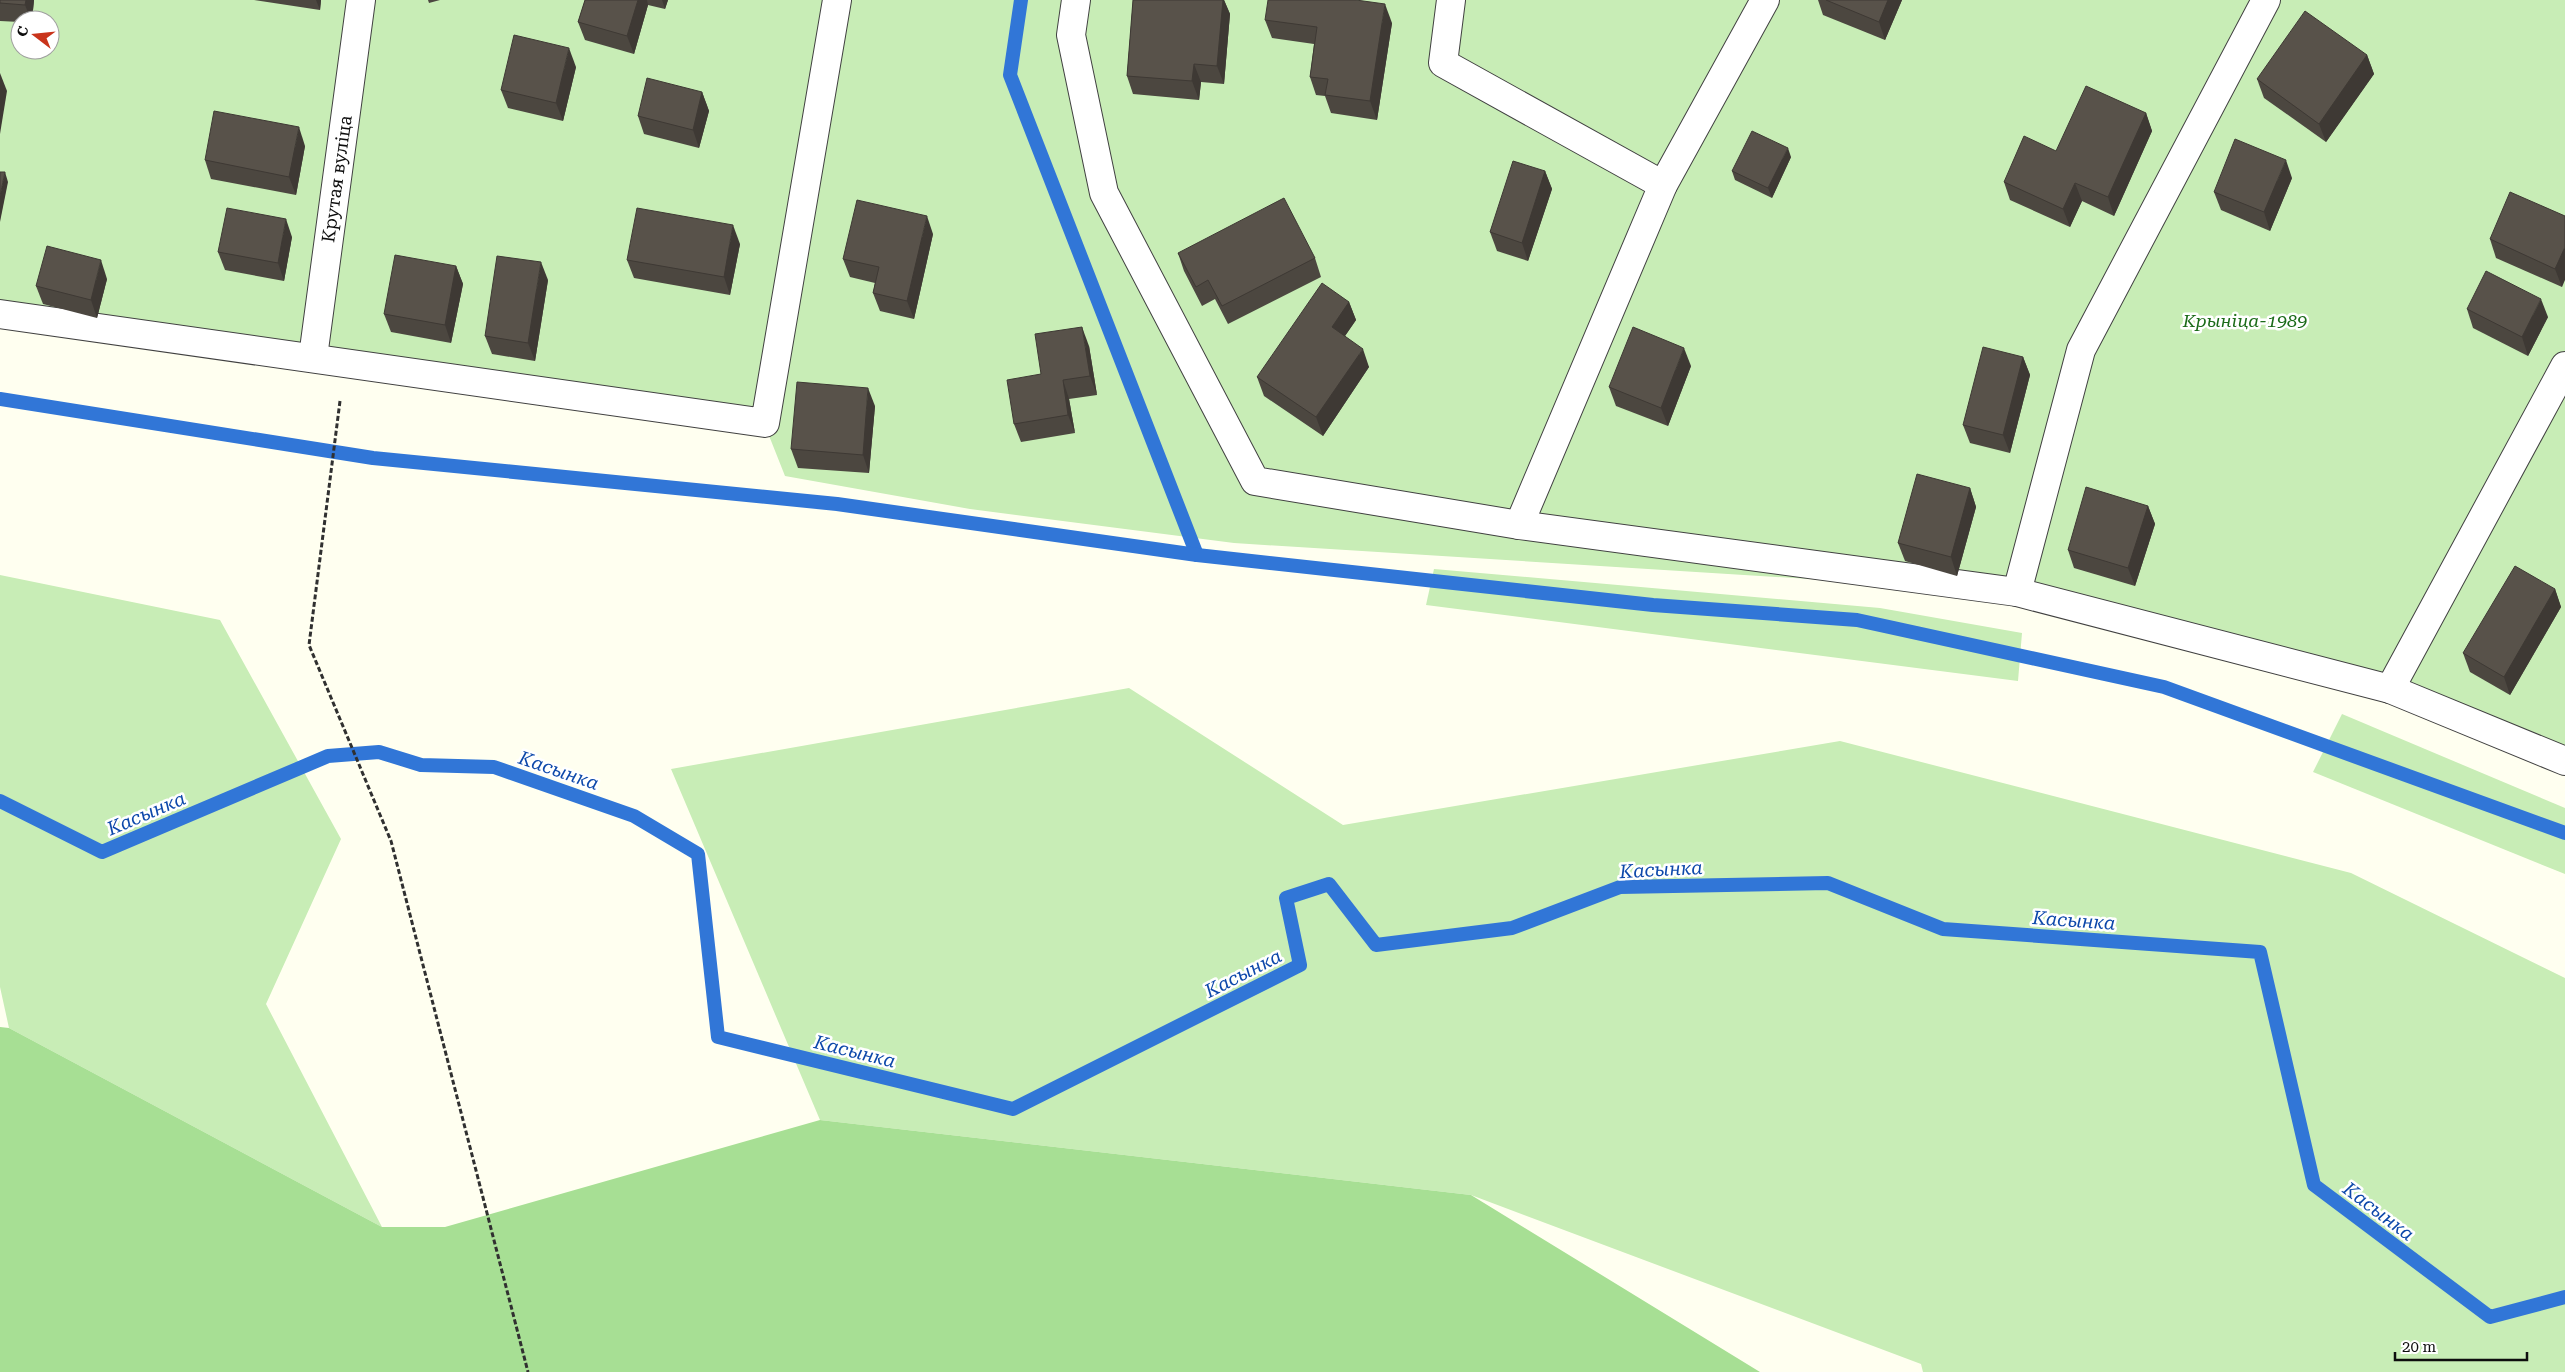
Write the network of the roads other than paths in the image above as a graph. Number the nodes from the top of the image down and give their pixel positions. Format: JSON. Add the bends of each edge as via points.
{"nodes":[{"id":1,"x":361,"y":0,"type":"edge"},
{"id":2,"x":837,"y":0,"type":"edge"},
{"id":3,"x":1076,"y":0,"type":"edge"},
{"id":4,"x":1451,"y":0,"type":"edge"},
{"id":5,"x":1765,"y":0,"type":"edge"},
{"id":6,"x":2266,"y":0,"type":"edge"},
{"id":7,"x":1663,"y":185,"type":"junction"},
{"id":8,"x":0,"y":314,"type":"edge"},
{"id":9,"x":313,"y":357,"type":"junction"},
{"id":10,"x":2565,"y":366,"type":"edge"},
{"id":11,"x":1519,"y":525,"type":"junction"},
{"id":12,"x":2017,"y":592,"type":"junction"},
{"id":13,"x":2390,"y":689,"type":"junction"},
{"id":14,"x":2565,"y":761,"type":"edge"}],
"edges":[{"from":1,"to":9,"type":"street","name":"Крутая вуліца"},
{"from":2,"to":9,"type":"street","via":[[765,423]]},
{"from":3,"to":11,"type":"street","via":[[1071,35],[1104,193],[1255,481]]},
{"from":4,"to":7,"type":"street","via":[[1443,63]]},
{"from":5,"to":7,"type":"street"},
{"from":6,"to":12,"type":"street","via":[[2081,350]]},
{"from":7,"to":11,"type":"street"},
{"from":8,"to":9,"type":"street"},
{"from":10,"to":13,"type":"street"},
{"from":11,"to":12,"type":"street"},
{"from":12,"to":13,"type":"street"},
{"from":13,"to":14,"type":"street"}]}
